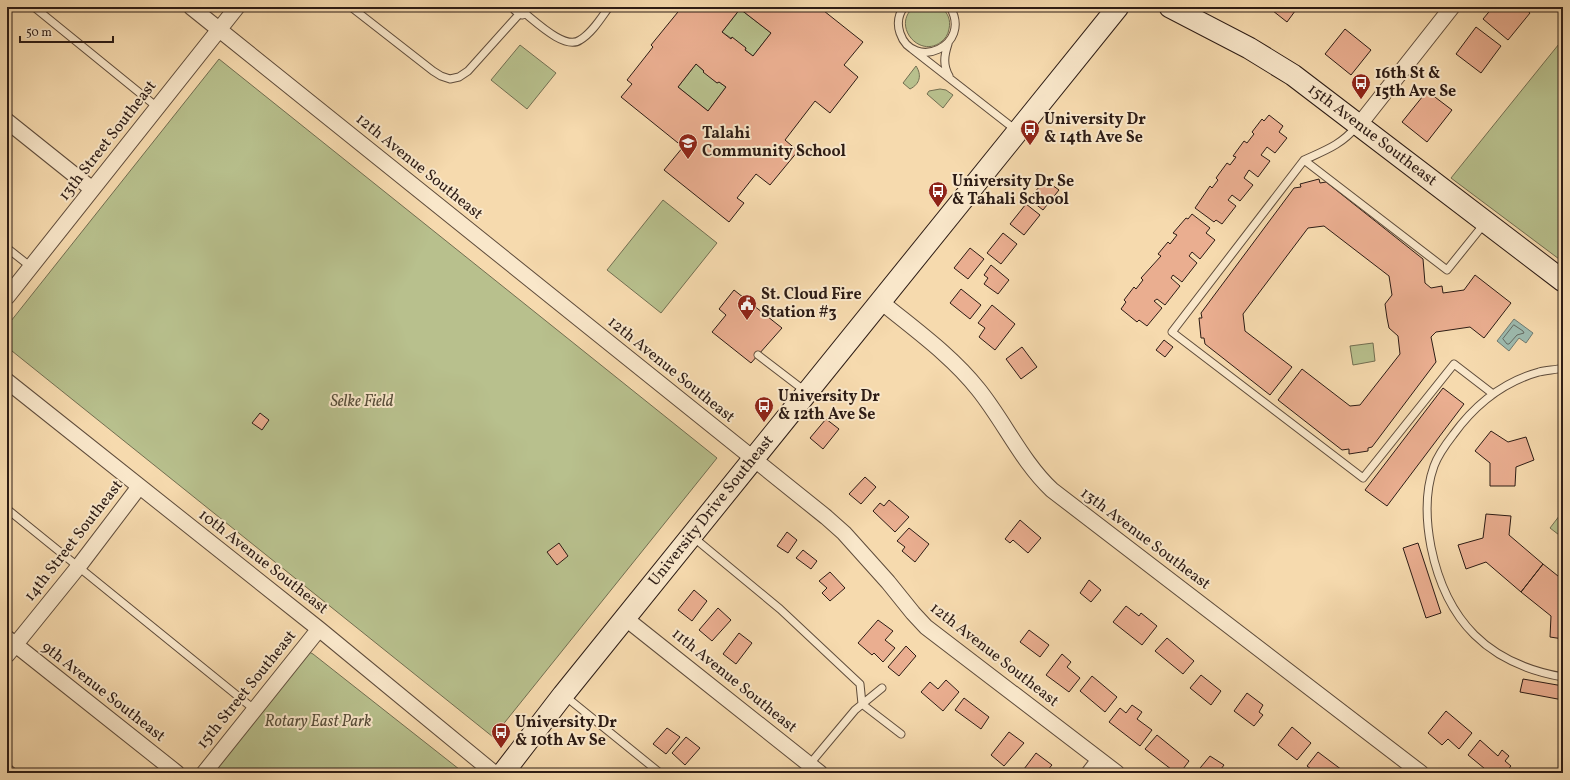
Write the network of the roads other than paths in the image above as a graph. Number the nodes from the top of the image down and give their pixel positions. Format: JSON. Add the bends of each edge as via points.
{"nodes":[{"id":1,"x":34,"y":7,"type":"edge"},
{"id":2,"x":191,"y":7,"type":"edge"},
{"id":3,"x":237,"y":7,"type":"edge"},
{"id":4,"x":351,"y":7,"type":"edge"},
{"id":5,"x":609,"y":7,"type":"edge"},
{"id":6,"x":904,"y":7,"type":"edge"},
{"id":7,"x":950,"y":7,"type":"edge"},
{"id":8,"x":1118,"y":7,"type":"edge"},
{"id":9,"x":1170,"y":7,"type":"edge"},
{"id":10,"x":1452,"y":7,"type":"edge"},
{"id":11,"x":519,"y":9,"type":"edge"},
{"id":12,"x":219,"y":29,"type":"junction"},
{"id":13,"x":948,"y":43,"type":"junction"},
{"id":14,"x":912,"y":49,"type":"junction"},
{"id":15,"x":950,"y":78,"type":"junction"},
{"id":16,"x":157,"y":107,"type":"junction"},
{"id":17,"x":7,"y":121,"type":"edge"},
{"id":18,"x":1358,"y":125,"type":"junction"},
{"id":19,"x":1017,"y":132,"type":"junction"},
{"id":20,"x":1304,"y":160,"type":"junction"},
{"id":21,"x":92,"y":189,"type":"junction"},
{"id":22,"x":1486,"y":222,"type":"junction"},
{"id":23,"x":7,"y":248,"type":"edge"},
{"id":24,"x":31,"y":267,"type":"junction"},
{"id":25,"x":1563,"y":281,"type":"edge"},
{"id":26,"x":7,"y":297,"type":"edge"},
{"id":27,"x":880,"y":301,"type":"junction"},
{"id":28,"x":758,"y":355,"type":"dead end"},
{"id":29,"x":1563,"y":368,"type":"edge"},
{"id":30,"x":7,"y":381,"type":"edge"},
{"id":31,"x":806,"y":392,"type":"junction"},
{"id":32,"x":1493,"y":394,"type":"junction"},
{"id":33,"x":753,"y":459,"type":"junction"},
{"id":34,"x":139,"y":486,"type":"junction"},
{"id":35,"x":7,"y":509,"type":"edge"},
{"id":36,"x":691,"y":536,"type":"junction"},
{"id":37,"x":79,"y":566,"type":"junction"},
{"id":38,"x":625,"y":618,"type":"junction"},
{"id":39,"x":319,"y":629,"type":"junction"},
{"id":40,"x":10,"y":646,"type":"edge"},
{"id":41,"x":1563,"y":677,"type":"edge"},
{"id":42,"x":882,"y":688,"type":"dead end"},
{"id":43,"x":563,"y":695,"type":"junction"},
{"id":44,"x":862,"y":704,"type":"junction"},
{"id":45,"x":255,"y":710,"type":"junction"},
{"id":46,"x":902,"y":734,"type":"dead end"},
{"id":47,"x":1099,"y":760,"type":"junction"},
{"id":48,"x":7,"y":767,"type":"edge"},
{"id":49,"x":811,"y":770,"type":"edge"},
{"id":50,"x":14,"y":773,"type":"edge"},
{"id":51,"x":177,"y":773,"type":"edge"},
{"id":52,"x":204,"y":773,"type":"edge"},
{"id":53,"x":494,"y":773,"type":"edge"},
{"id":54,"x":503,"y":773,"type":"edge"},
{"id":55,"x":660,"y":773,"type":"edge"},
{"id":56,"x":1089,"y":773,"type":"edge"},
{"id":57,"x":1117,"y":773,"type":"edge"},
{"id":58,"x":1421,"y":773,"type":"edge"}],
"edges":[{"from":1,"to":16,"type":"lane"},
{"from":2,"to":12,"type":"street","name":"12th Avenue Southeast"},
{"from":3,"to":12,"type":"street","name":"13th Street Southeast"},
{"from":4,"to":11,"type":"lane","via":[[434,71],[450,79],[468,72]]},
{"from":5,"to":11,"type":"lane","via":[[580,41],[570,43],[559,39]]},
{"from":6,"to":14,"type":"lane","via":[[899,17],[899,32]]},
{"from":7,"to":13,"type":"lane","via":[[956,21],[953,37]]},
{"from":8,"to":19,"type":"street","name":"University Drive Southeast"},
{"from":9,"to":18,"type":"street","name":"15th Avenue Southeast","via":[[1256,52],[1293,75]]},
{"from":10,"to":18,"type":"street"},
{"from":12,"to":16,"type":"street","name":"13th Street Southeast"},
{"from":12,"to":33,"type":"street","name":"12th Avenue Southeast"},
{"from":13,"to":14,"type":"lane","via":[[934,52],[926,53]]},
{"from":13,"to":15,"type":"lane","via":[[944,62]]},
{"from":14,"to":15,"type":"lane"},
{"from":15,"to":19,"type":"lane"},
{"from":16,"to":21,"type":"street","name":"13th Street Southeast"},
{"from":17,"to":21,"type":"street"},
{"from":18,"to":20,"type":"lane","via":[[1347,138],[1335,146]]},
{"from":18,"to":22,"type":"street","name":"15th Avenue Southeast"},
{"from":19,"to":27,"type":"street","name":"University Drive Southeast"},
{"from":20,"to":22,"type":"lane","via":[[1447,270]]},
{"from":20,"to":32,"type":"lane","via":[[1172,332],[1363,478],[1454,364]]},
{"from":21,"to":24,"type":"street","name":"13th Street Southeast"},
{"from":22,"to":25,"type":"street","name":"15th Avenue Southeast"},
{"from":23,"to":24,"type":"lane"},
{"from":24,"to":26,"type":"street","name":"13th Street Southeast"},
{"from":27,"to":31,"type":"street","name":"University Drive Southeast"},
{"from":27,"to":58,"type":"street","name":"13th Avenue Southeast","via":[[969,378],[1031,467],[1052,490]]},
{"from":28,"to":31,"type":"lane"},
{"from":29,"to":32,"type":"lane","via":[[1539,372],[1505,386]]},
{"from":30,"to":34,"type":"street","name":"10th Avenue Southeast"},
{"from":31,"to":33,"type":"street","name":"University Drive Southeast"},
{"from":32,"to":41,"type":"lane","via":[[1460,425],[1434,466],[1427,508],[1432,553],[1453,608],[1479,639],[1519,665]]},
{"from":33,"to":36,"type":"street","name":"University Drive Southeast"},
{"from":33,"to":47,"type":"street","name":"12th Avenue Southeast","via":[[844,533],[926,627]]},
{"from":34,"to":37,"type":"street","name":"14th Street Southeast"},
{"from":34,"to":39,"type":"street","name":"10th Avenue Southeast"},
{"from":35,"to":37,"type":"lane"},
{"from":36,"to":38,"type":"street","name":"University Drive Southeast"},
{"from":36,"to":44,"type":"lane","via":[[780,609],[860,684]]},
{"from":37,"to":40,"type":"street","name":"14th Street Southeast"},
{"from":37,"to":45,"type":"lane"},
{"from":38,"to":43,"type":"street","name":"University Drive Southeast"},
{"from":38,"to":49,"type":"street","name":"11th Avenue Southeast"},
{"from":39,"to":45,"type":"street","name":"15th Street Southeast"},
{"from":39,"to":53,"type":"street","name":"10th Avenue Southeast"},
{"from":40,"to":51,"type":"street","name":"9th Avenue Southeast"},
{"from":42,"to":44,"type":"lane"},
{"from":43,"to":54,"type":"street","name":"University Drive Southeast"},
{"from":43,"to":55,"type":"lane"},
{"from":44,"to":46,"type":"lane"},
{"from":44,"to":49,"type":"lane"},
{"from":45,"to":52,"type":"street","name":"15th Street Southeast"},
{"from":47,"to":56,"type":"street"},
{"from":47,"to":57,"type":"street","name":"12th Avenue Southeast"},
{"from":48,"to":50,"type":"lane"}]}
